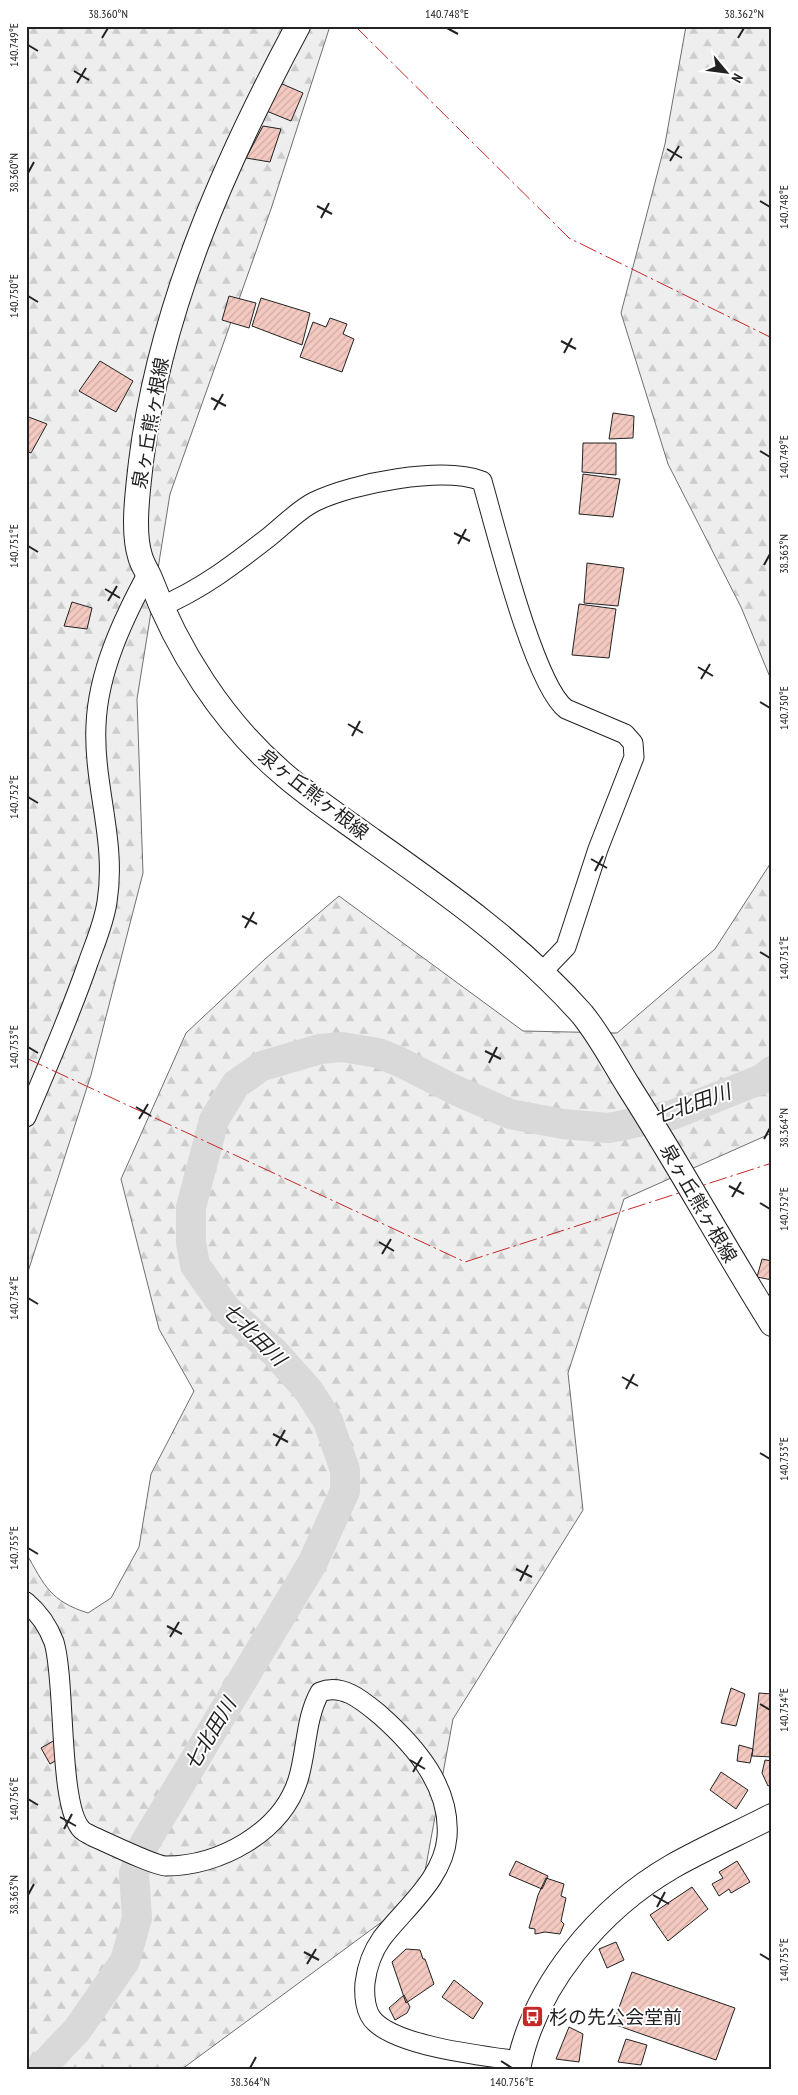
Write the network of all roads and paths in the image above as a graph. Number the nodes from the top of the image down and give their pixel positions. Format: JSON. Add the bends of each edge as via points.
{"nodes":[{"id":1,"x":298,"y":26,"type":"edge"},
{"id":2,"x":148,"y":572,"type":"junction"},
{"id":3,"x":160,"y":607,"type":"junction"},
{"id":4,"x":541,"y":973,"type":"junction"},
{"id":5,"x":26,"y":1117,"type":"edge"},
{"id":6,"x":772,"y":1324,"type":"edge"},
{"id":7,"x":26,"y":1602,"type":"edge"},
{"id":8,"x":772,"y":1816,"type":"edge"},
{"id":9,"x":519,"y":2065,"type":"edge"}],
"edges":[{"from":1,"to":2,"type":"main road","name":"泉ヶ丘熊ヶ根線","via":[[216,194],[162,348],[144,438],[136,504],[139,555]]},
{"from":2,"to":3,"type":"main road","name":"泉ヶ丘熊ヶ根線"},
{"from":2,"to":5,"type":"street","via":[[114,645],[96,717],[98,768],[111,857],[107,903],[71,1012]]},
{"from":3,"to":4,"type":"main road","name":"泉ヶ丘熊ヶ根線","via":[[211,695],[256,749],[283,774],[436,886]]},
{"from":3,"to":4,"type":"street","via":[[221,575],[313,502],[381,481],[446,475],[469,476],[482,481],[515,597],[535,654],[558,703],[626,734],[633,743],[634,756],[598,849],[566,947]]},
{"from":4,"to":6,"type":"main road","name":"泉ヶ丘熊ヶ根線","via":[[584,1017],[670,1150]]},
{"from":7,"to":9,"type":"street","via":[[41,1616],[54,1644],[67,1782],[81,1830],[165,1866],[220,1855],[264,1830],[286,1805],[296,1784],[314,1704],[320,1692],[335,1689],[358,1698],[394,1727],[420,1755],[437,1786],[447,1826],[446,1844],[424,1888],[382,1939],[367,1964],[364,1990],[369,2013],[374,2022],[404,2038]]},
{"from":8,"to":9,"type":"main road","via":[[673,1866],[638,1889],[608,1915],[550,1987],[533,2017]]}]}
